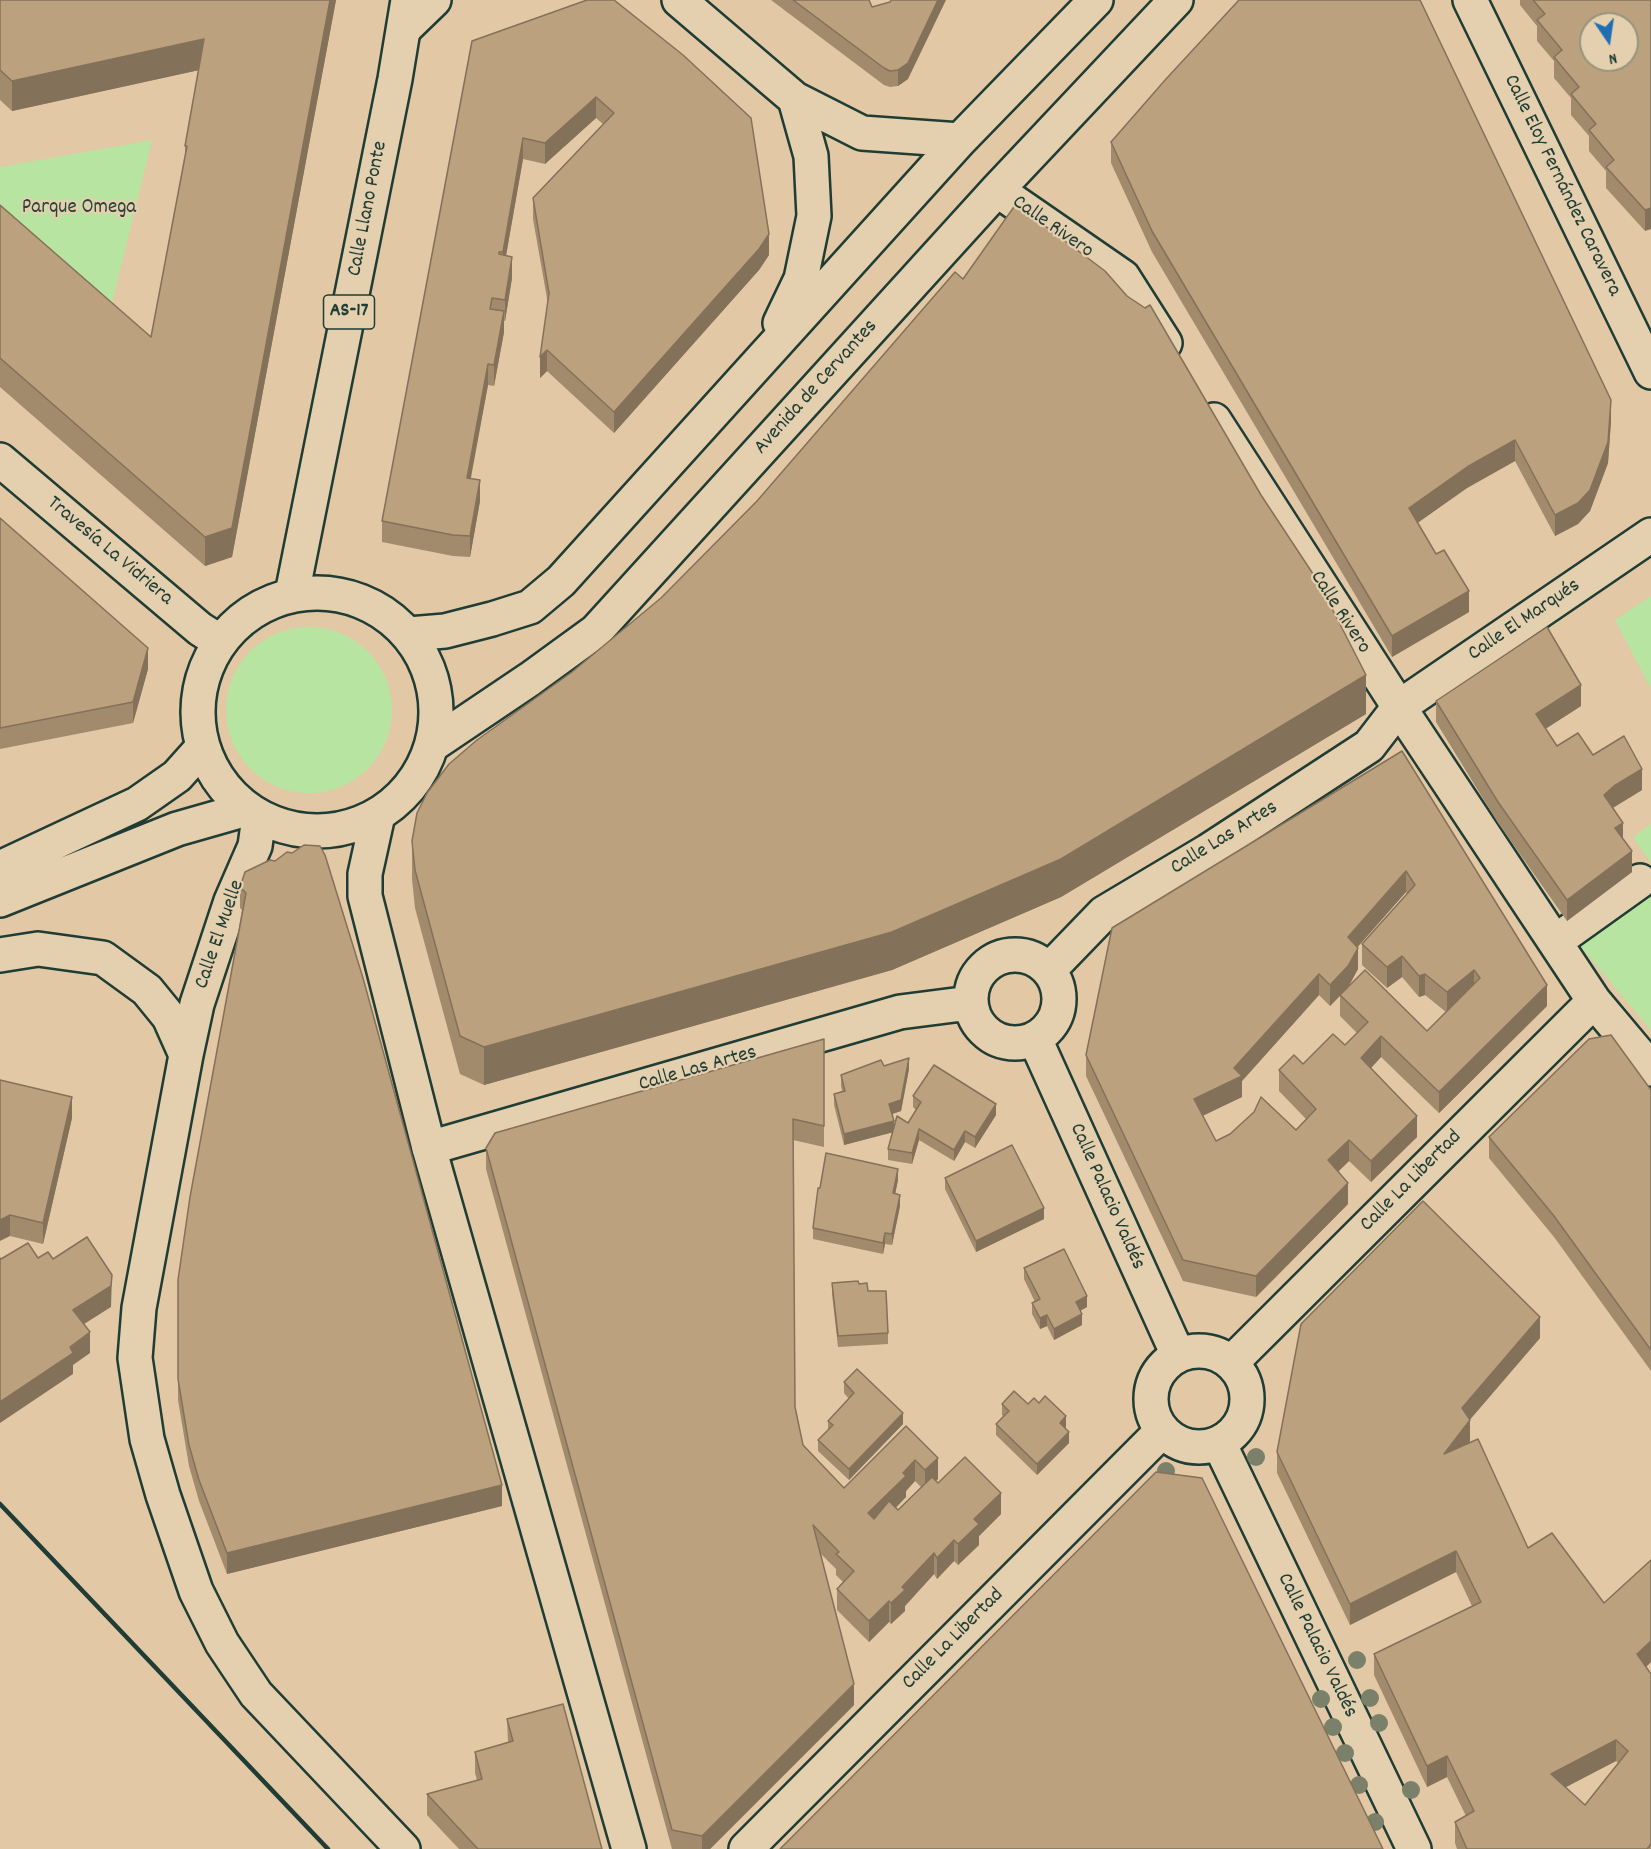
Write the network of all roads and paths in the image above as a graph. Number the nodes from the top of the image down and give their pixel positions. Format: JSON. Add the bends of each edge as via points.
{"nodes":[{"id":1,"x":434,"y":0,"type":"edge"},
{"id":2,"x":680,"y":0,"type":"edge"},
{"id":3,"x":1096,"y":0,"type":"edge"},
{"id":4,"x":1176,"y":0,"type":"edge"},
{"id":5,"x":1470,"y":0,"type":"edge"},
{"id":6,"x":406,"y":15,"type":"edge"},
{"id":7,"x":795,"y":99,"type":"junction"},
{"id":8,"x":960,"y":140,"type":"junction"},
{"id":9,"x":997,"y":190,"type":"junction"},
{"id":10,"x":765,"y":356,"type":"junction"},
{"id":11,"x":1180,"y":367,"type":"edge"},
{"id":12,"x":1651,"y":372,"type":"edge"},
{"id":13,"x":1200,"y":397,"type":"edge"},
{"id":14,"x":0,"y":460,"type":"edge"},
{"id":15,"x":1651,"y":535,"type":"edge"},
{"id":16,"x":292,"y":594,"type":"junction"},
{"id":17,"x":409,"y":634,"type":"junction"},
{"id":18,"x":219,"y":641,"type":"junction"},
{"id":19,"x":1399,"y":707,"type":"junction"},
{"id":20,"x":432,"y":745,"type":"junction"},
{"id":21,"x":202,"y":748,"type":"junction"},
{"id":22,"x":253,"y":813,"type":"junction"},
{"id":23,"x":378,"y":815,"type":"junction"},
{"id":24,"x":0,"y":868,"type":"edge"},
{"id":25,"x":1640,"y":881,"type":"dead end"},
{"id":26,"x":0,"y":900,"type":"edge"},
{"id":27,"x":1556,"y":941,"type":"junction"},
{"id":28,"x":0,"y":955,"type":"edge"},
{"id":29,"x":1049,"y":970,"type":"junction"},
{"id":30,"x":1594,"y":1001,"type":"junction"},
{"id":31,"x":970,"y":1004,"type":"junction"},
{"id":32,"x":1035,"y":1039,"type":"junction"},
{"id":33,"x":186,"y":1055,"type":"junction"},
{"id":34,"x":1651,"y":1069,"type":"edge"},
{"id":35,"x":429,"y":1148,"type":"junction"},
{"id":36,"x":1178,"y":1355,"type":"junction"},
{"id":37,"x":1231,"y":1363,"type":"junction"},
{"id":38,"x":1162,"y":1431,"type":"junction"},
{"id":39,"x":1219,"y":1443,"type":"junction"},
{"id":40,"x":403,"y":1849,"type":"edge"},
{"id":41,"x":629,"y":1849,"type":"edge"},
{"id":42,"x":746,"y":1849,"type":"edge"},
{"id":43,"x":1414,"y":1849,"type":"edge"}],
"edges":[{"from":1,"to":6,"type":"main road"},
{"from":2,"to":7,"type":"main road"},
{"from":3,"to":8,"type":"main road"},
{"from":4,"to":9,"type":"main road","name":"Avenida de Cervantes"},
{"from":5,"to":12,"type":"main road","name":"Calle Eloy Fernández Caravera"},
{"from":6,"to":16,"type":"main road","name":"Calle Llano Ponte","number":"AS-17"},
{"from":7,"to":8,"type":"main road","via":[[862,133]]},
{"from":7,"to":10,"type":"main road","via":[[811,156],[813,216],[801,279]]},
{"from":8,"to":10,"type":"main road"},
{"from":9,"to":11,"type":"main road","name":"Calle Rivero","via":[[1123,277]]},
{"from":9,"to":20,"type":"main road","name":"Avenida de Cervantes","via":[[596,631]]},
{"from":10,"to":17,"type":"main road","via":[[561,581],[530,607],[445,631]]},
{"from":13,"to":19,"type":"main road","name":"Calle Rivero"},
{"from":14,"to":18,"type":"main road","name":"Travesía La Vidriera"},
{"from":15,"to":19,"type":"main road","name":"Calle El Marqués"},
{"from":16,"to":17,"type":"main road","via":[[322,592],[354,598],[384,612]]},
{"from":16,"to":18,"type":"main road","via":[[249,613]]},
{"from":17,"to":20,"type":"main road","via":[[423,655],[435,687]]},
{"from":18,"to":21,"type":"main road","via":[[200,686],[197,722]]},
{"from":19,"to":27,"type":"main road","name":"Calle Rivero"},
{"from":19,"to":29,"type":"main road","name":"Calle Las Artes","via":[[1369,746],[1104,913]]},
{"from":20,"to":23,"type":"main road","via":[[421,772],[401,798]]},
{"from":21,"to":22,"type":"main road","via":[[226,791]]},
{"from":21,"to":24,"type":"main road","via":[[177,776],[137,804]]},
{"from":22,"to":23,"type":"main road","via":[[289,829],[321,832],[358,825]]},
{"from":22,"to":26,"type":"main road","via":[[204,820],[177,829]]},
{"from":22,"to":33,"type":"main road","name":"Calle El Muelle","via":[[255,846],[231,901],[197,1004]]},
{"from":23,"to":35,"type":"main road","via":[[365,874],[365,896]]},
{"from":25,"to":27,"type":"main road"},
{"from":27,"to":30,"type":"main road","name":"Calle Rivero"},
{"from":28,"to":33,"type":"main road","via":[[38,949],[103,958],[147,990],[169,1017]]},
{"from":29,"to":31,"type":"main road","via":[[1036,959],[1021,955],[990,962],[972,987]]},
{"from":29,"to":32,"type":"main road","via":[[1057,983],[1060,1000],[1048,1029]]},
{"from":30,"to":34,"type":"main road","name":"Calle Rivero"},
{"from":30,"to":37,"type":"main road","name":"Calle La Libertad"},
{"from":31,"to":32,"type":"main road","via":[[982,1029],[993,1038],[1007,1043]]},
{"from":31,"to":35,"type":"main road","name":"Calle Las Artes","via":[[900,1012]]},
{"from":32,"to":36,"type":"main road","name":"Calle Palacio Valdés"},
{"from":33,"to":40,"type":"main road","name":"Calle El Muelle","via":[[139,1308],[135,1358],[147,1439],[196,1591],[222,1643],[256,1694]]},
{"from":35,"to":41,"type":"main road"},
{"from":36,"to":37,"type":"main road","via":[[1191,1350],[1206,1351]]},
{"from":36,"to":38,"type":"main road","via":[[1165,1364],[1151,1390],[1154,1419]]},
{"from":37,"to":39,"type":"main road","via":[[1240,1373],[1247,1400],[1239,1425]]},
{"from":38,"to":39,"type":"main road","via":[[1195,1447]]},
{"from":38,"to":42,"type":"main road","name":"Calle La Libertad"},
{"from":39,"to":43,"type":"main road","name":"Calle Palacio Valdés"}]}
